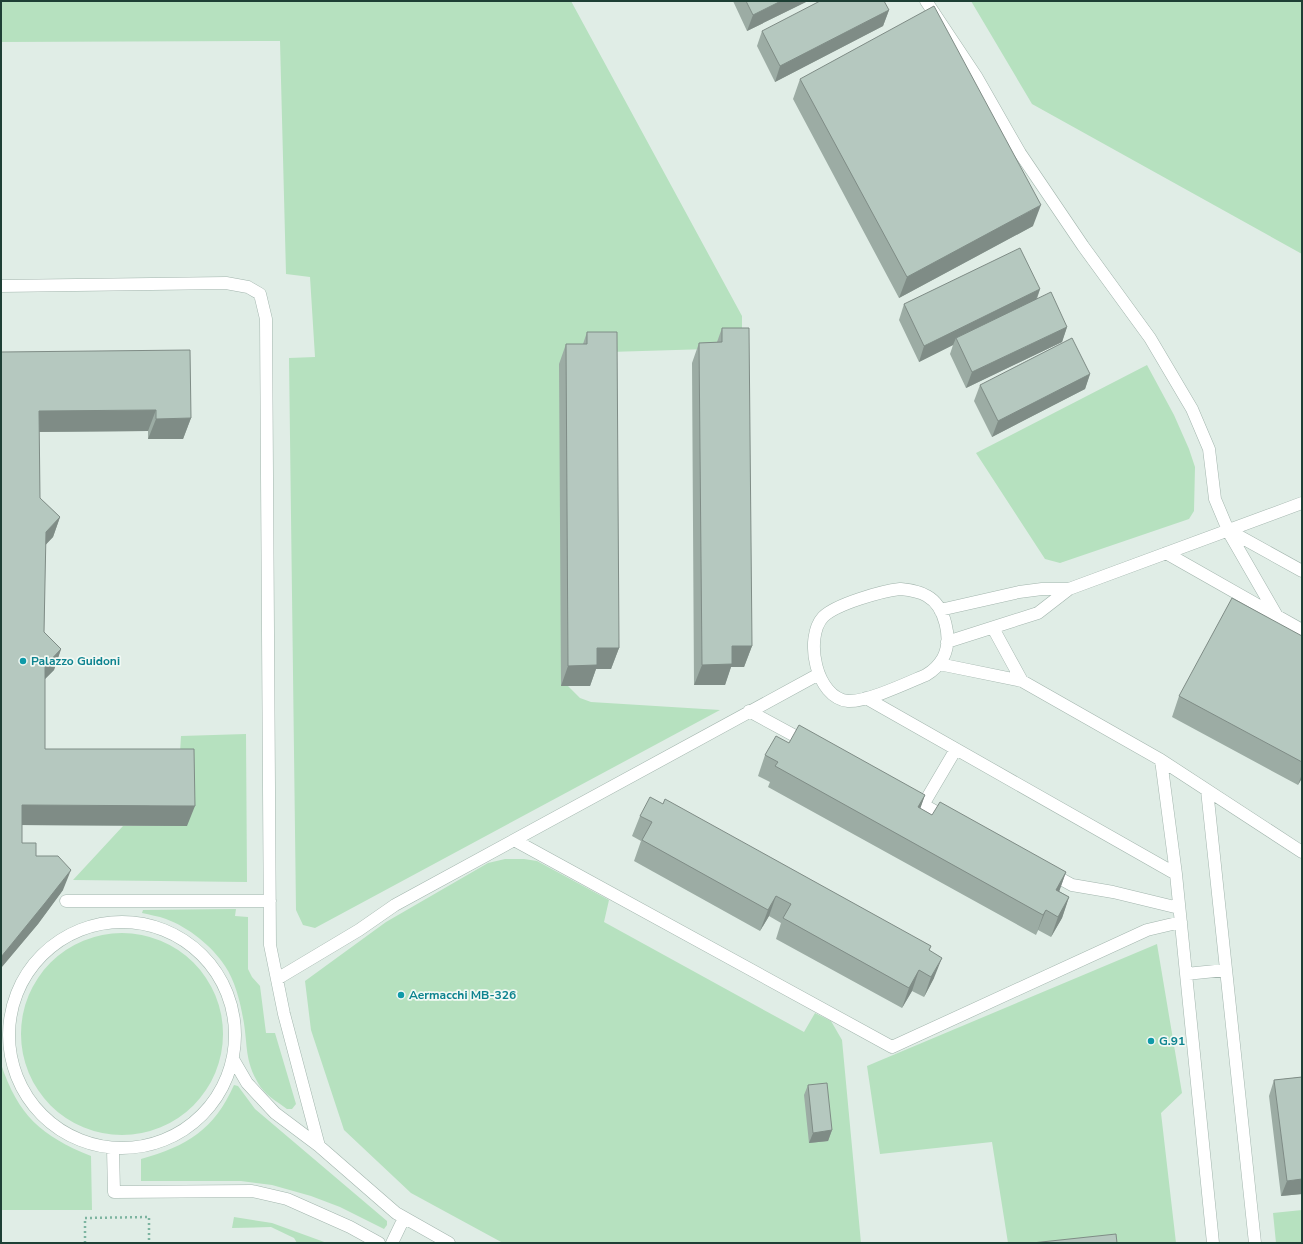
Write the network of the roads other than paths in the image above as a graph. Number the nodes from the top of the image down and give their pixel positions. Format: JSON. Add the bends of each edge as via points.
{"nodes":[{"id":1,"x":926,"y":1,"type":"edge"},
{"id":2,"x":1,"y":286,"type":"edge"},
{"id":3,"x":1302,"y":502,"type":"edge"},
{"id":4,"x":1228,"y":530,"type":"junction"},
{"id":5,"x":1166,"y":553,"type":"junction"},
{"id":6,"x":1302,"y":571,"type":"edge"},
{"id":7,"x":1069,"y":589,"type":"junction"},
{"id":8,"x":940,"y":610,"type":"junction"},
{"id":9,"x":1277,"y":616,"type":"junction"},
{"id":10,"x":993,"y":628,"type":"junction"},
{"id":11,"x":1302,"y":630,"type":"edge"},
{"id":12,"x":947,"y":642,"type":"junction"},
{"id":13,"x":939,"y":664,"type":"junction"},
{"id":14,"x":819,"y":674,"type":"junction"},
{"id":15,"x":1022,"y":680,"type":"junction"},
{"id":16,"x":866,"y":698,"type":"junction"},
{"id":17,"x":749,"y":712,"type":"junction"},
{"id":18,"x":956,"y":748,"type":"junction"},
{"id":19,"x":818,"y":749,"type":"edge"},
{"id":20,"x":1161,"y":760,"type":"junction"},
{"id":21,"x":1207,"y":790,"type":"junction"},
{"id":22,"x":902,"y":793,"type":"edge"},
{"id":23,"x":923,"y":805,"type":"junction"},
{"id":24,"x":957,"y":823,"type":"edge"},
{"id":25,"x":514,"y":840,"type":"junction"},
{"id":26,"x":1302,"y":852,"type":"edge"},
{"id":27,"x":1038,"y":867,"type":"edge"},
{"id":28,"x":1176,"y":874,"type":"junction"},
{"id":29,"x":66,"y":901,"type":"edge"},
{"id":30,"x":270,"y":901,"type":"junction"},
{"id":31,"x":1179,"y":908,"type":"junction"},
{"id":32,"x":1181,"y":922,"type":"junction"},
{"id":33,"x":1225,"y":970,"type":"junction"},
{"id":34,"x":1186,"y":974,"type":"junction"},
{"id":35,"x":277,"y":979,"type":"junction"},
{"id":36,"x":1,"y":1049,"type":"edge"},
{"id":37,"x":233,"y":1059,"type":"junction"},
{"id":38,"x":11,"y":1062,"type":"junction"},
{"id":39,"x":319,"y":1146,"type":"junction"},
{"id":40,"x":113,"y":1149,"type":"junction"},
{"id":41,"x":404,"y":1218,"type":"junction"},
{"id":42,"x":379,"y":1243,"type":"edge"},
{"id":43,"x":392,"y":1243,"type":"edge"},
{"id":44,"x":449,"y":1243,"type":"edge"},
{"id":45,"x":1213,"y":1243,"type":"edge"},
{"id":46,"x":1254,"y":1243,"type":"edge"}],
"edges":[{"from":1,"to":4,"type":"lane","via":[[976,76],[1020,153],[1150,338],[1192,409],[1209,449],[1215,498]]},
{"from":2,"to":30,"type":"lane","via":[[226,283],[248,287],[260,294],[266,319]]},
{"from":3,"to":4,"type":"lane"},
{"from":4,"to":5,"type":"lane"},
{"from":4,"to":6,"type":"lane"},
{"from":4,"to":9,"type":"lane"},
{"from":5,"to":7,"type":"lane"},
{"from":5,"to":9,"type":"lane"},
{"from":7,"to":8,"type":"lane","via":[[1019,592]]},
{"from":7,"to":10,"type":"lane","via":[[1038,612]]},
{"from":8,"to":12,"type":"lane"},
{"from":8,"to":14,"type":"lane","via":[[936,602],[927,596],[900,589],[886,591],[835,609],[822,619],[814,639]]},
{"from":9,"to":11,"type":"lane"},
{"from":10,"to":12,"type":"lane"},
{"from":10,"to":15,"type":"lane"},
{"from":12,"to":13,"type":"lane","via":[[944,657]]},
{"from":13,"to":15,"type":"lane"},
{"from":13,"to":16,"type":"lane","via":[[926,675]]},
{"from":14,"to":16,"type":"lane","via":[[826,687],[838,698],[847,701]]},
{"from":14,"to":17,"type":"lane"},
{"from":15,"to":20,"type":"lane"},
{"from":16,"to":18,"type":"lane"},
{"from":17,"to":19,"type":"lane"},
{"from":17,"to":25,"type":"lane"},
{"from":18,"to":23,"type":"lane"},
{"from":18,"to":28,"type":"lane"},
{"from":20,"to":21,"type":"lane"},
{"from":20,"to":28,"type":"lane"},
{"from":21,"to":26,"type":"lane"},
{"from":21,"to":33,"type":"lane"},
{"from":22,"to":23,"type":"lane"},
{"from":23,"to":24,"type":"lane"},
{"from":25,"to":32,"type":"lane","via":[[892,1047],[1147,930]]},
{"from":25,"to":35,"type":"lane","via":[[395,905],[359,930]]},
{"from":27,"to":31,"type":"lane","via":[[1072,885]]},
{"from":28,"to":31,"type":"lane"},
{"from":29,"to":30,"type":"lane"},
{"from":30,"to":35,"type":"lane","via":[[270,945]]},
{"from":31,"to":32,"type":"lane"},
{"from":32,"to":34,"type":"lane"},
{"from":33,"to":34,"type":"lane"},
{"from":33,"to":46,"type":"lane"},
{"from":34,"to":45,"type":"lane"},
{"from":35,"to":39,"type":"lane"},
{"from":36,"to":38,"type":"lane"},
{"from":37,"to":38,"type":"lane","via":[[235,1025],[227,992],[210,963],[184,940],[154,926],[120,921],[87,927],[57,942],[32,965],[16,995],[9,1028]]},
{"from":37,"to":39,"type":"lane","via":[[247,1083],[275,1114]]},
{"from":37,"to":40,"type":"lane","via":[[221,1090],[202,1116],[176,1136],[145,1147]]},
{"from":38,"to":40,"type":"lane","via":[[25,1095],[48,1122],[78,1140]]},
{"from":39,"to":41,"type":"lane"},
{"from":40,"to":42,"type":"lane","via":[[114,1192],[252,1191],[287,1199]]},
{"from":41,"to":43,"type":"lane"},
{"from":41,"to":44,"type":"lane"}]}
